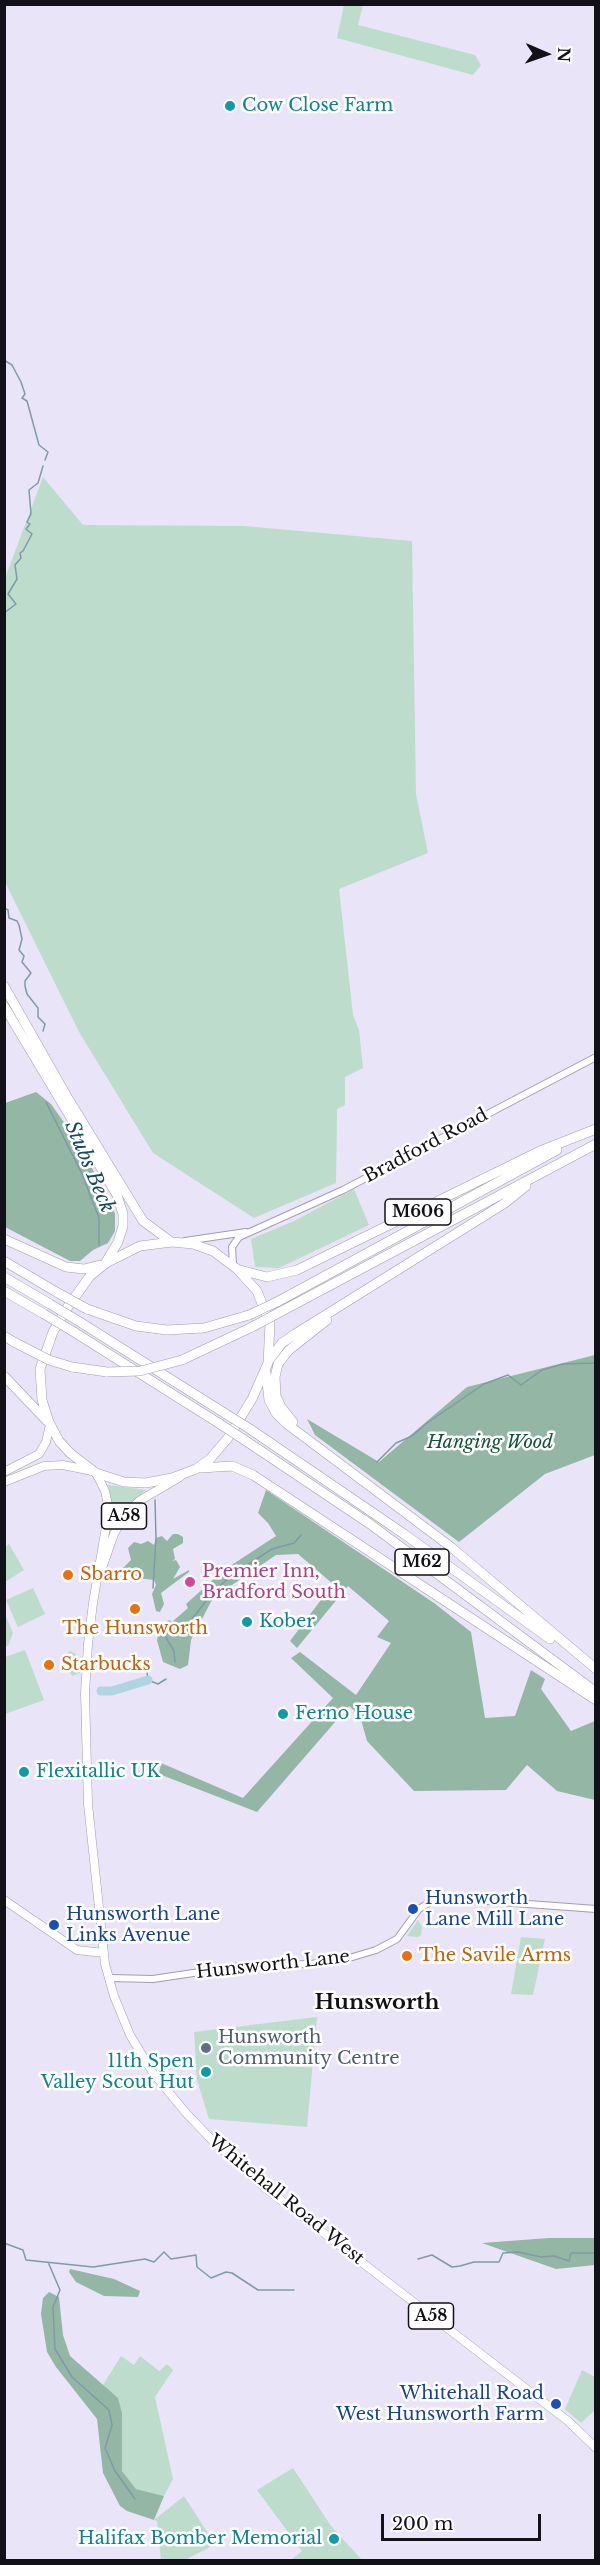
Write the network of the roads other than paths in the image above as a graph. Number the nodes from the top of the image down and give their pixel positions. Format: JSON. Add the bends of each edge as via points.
{"nodes":[{"id":1,"x":4,"y":986,"type":"edge"},
{"id":2,"x":4,"y":1006,"type":"edge"},
{"id":3,"x":596,"y":1057,"type":"edge"},
{"id":4,"x":596,"y":1129,"type":"edge"},
{"id":5,"x":596,"y":1144,"type":"edge"},
{"id":6,"x":548,"y":1169,"type":"junction"},
{"id":7,"x":254,"y":1230,"type":"junction"},
{"id":8,"x":4,"y":1239,"type":"edge"},
{"id":9,"x":174,"y":1242,"type":"junction"},
{"id":10,"x":4,"y":1261,"type":"edge"},
{"id":11,"x":105,"y":1263,"type":"junction"},
{"id":12,"x":235,"y":1268,"type":"junction"},
{"id":13,"x":4,"y":1277,"type":"edge"},
{"id":14,"x":4,"y":1291,"type":"edge"},
{"id":15,"x":360,"y":1295,"type":"junction"},
{"id":16,"x":279,"y":1307,"type":"junction"},
{"id":17,"x":4,"y":1336,"type":"edge"},
{"id":18,"x":267,"y":1367,"type":"junction"},
{"id":19,"x":4,"y":1376,"type":"edge"},
{"id":20,"x":49,"y":1423,"type":"junction"},
{"id":21,"x":322,"y":1450,"type":"junction"},
{"id":22,"x":196,"y":1469,"type":"junction"},
{"id":23,"x":4,"y":1472,"type":"edge"},
{"id":24,"x":95,"y":1472,"type":"junction"},
{"id":25,"x":184,"y":1474,"type":"junction"},
{"id":26,"x":4,"y":1482,"type":"edge"},
{"id":27,"x":96,"y":1585,"type":"junction"},
{"id":28,"x":596,"y":1670,"type":"edge"},
{"id":29,"x":596,"y":1692,"type":"edge"},
{"id":30,"x":596,"y":1700,"type":"edge"},
{"id":31,"x":4,"y":1900,"type":"edge"},
{"id":32,"x":596,"y":1908,"type":"edge"},
{"id":33,"x":104,"y":1953,"type":"junction"},
{"id":34,"x":109,"y":1978,"type":"junction"},
{"id":35,"x":596,"y":2448,"type":"edge"}],
"edges":[{"from":1,"to":9,"type":"highway","via":[[143,1221]]},
{"from":2,"to":11,"type":"highway","via":[[117,1195],[123,1226]]},
{"from":3,"to":7,"type":"street","name":"Bradford Road","via":[[343,1190]]},
{"from":4,"to":12,"type":"highway","number":"M606","via":[[540,1151],[297,1270],[267,1277]]},
{"from":4,"to":16,"type":"highway","number":"M606"},
{"from":5,"to":6,"type":"highway","number":"M606"},
{"from":6,"to":15,"type":"highway","number":"M606","via":[[505,1203]]},
{"from":6,"to":16,"type":"highway","number":"M606"},
{"from":7,"to":9,"type":"street","name":"Bradford Road"},
{"from":7,"to":12,"type":"street","name":"Bradford Road","via":[[234,1243],[231,1252]]},
{"from":8,"to":11,"type":"highway","via":[[66,1267],[84,1269]]},
{"from":9,"to":11,"type":"highway","via":[[140,1246]]},
{"from":9,"to":12,"type":"highway","via":[[207,1248]]},
{"from":10,"to":16,"type":"highway","number":"M606","bridge":true,"via":[[87,1309],[136,1326],[167,1330],[204,1328]]},
{"from":11,"to":20,"type":"highway","via":[[78,1291],[47,1344],[40,1387]]},
{"from":12,"to":18,"type":"highway","via":[[257,1291],[267,1312],[271,1337]]},
{"from":13,"to":28,"type":"highway","number":"M62","bridge":true,"via":[[226,1414]]},
{"from":14,"to":29,"type":"highway","number":"M62","bridge":true,"via":[[220,1424],[370,1524]]},
{"from":15,"to":18,"type":"highway","number":"M606","via":[[289,1338]]},
{"from":15,"to":21,"type":"highway","via":[[289,1350],[276,1370],[275,1390],[281,1407]]},
{"from":16,"to":17,"type":"highway","number":"M606","bridge":true,"via":[[252,1326],[182,1360],[140,1371],[72,1367],[49,1360]]},
{"from":18,"to":21,"type":"highway","via":[[268,1394],[276,1413]]},
{"from":18,"to":22,"type":"highway","via":[[228,1437]]},
{"from":19,"to":20,"type":"highway"},
{"from":20,"to":23,"type":"main road","via":[[39,1454]]},
{"from":20,"to":24,"type":"highway","via":[[64,1447]]},
{"from":21,"to":28,"type":"highway","via":[[451,1547]]},
{"from":22,"to":25,"type":"highway"},
{"from":22,"to":30,"type":"highway","via":[[225,1466],[253,1475]]},
{"from":24,"to":25,"type":"highway","via":[[139,1483]]},
{"from":24,"to":26,"type":"main road","via":[[70,1466],[44,1466]]},
{"from":24,"to":27,"type":"main road","name":"Whitehall Road West","number":"A58","via":[[109,1509]]},
{"from":25,"to":27,"type":"main road","name":"Whitehall Road West","number":"A58","via":[[139,1501],[124,1516]]},
{"from":27,"to":33,"type":"main road","name":"Whitehall Road West","number":"A58","via":[[85,1694],[88,1804]]},
{"from":31,"to":33,"type":"main road","via":[[77,1950]]},
{"from":32,"to":34,"type":"street","name":"Hunsworth Lane","via":[[460,1899],[432,1901],[419,1909],[397,1939],[346,1959],[247,1965],[153,1979]]},
{"from":33,"to":34,"type":"main road","name":"Whitehall Road West","number":"A58"},
{"from":34,"to":35,"type":"main road","name":"Whitehall Road West","number":"A58","via":[[130,2035],[153,2073],[207,2135],[264,2187],[568,2421]]}]}
